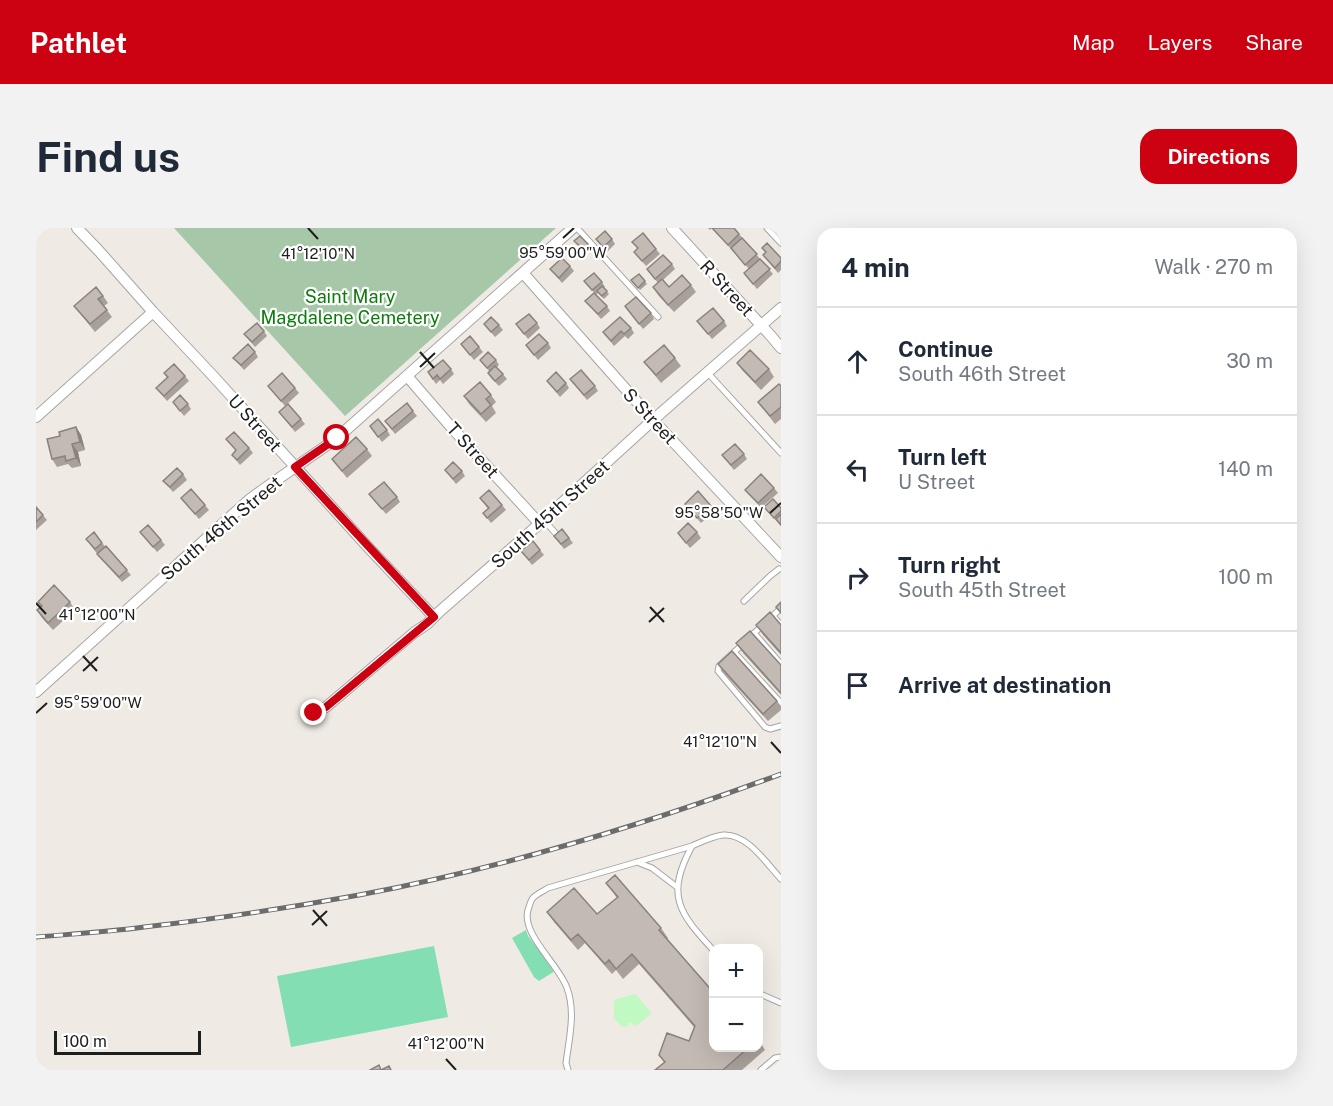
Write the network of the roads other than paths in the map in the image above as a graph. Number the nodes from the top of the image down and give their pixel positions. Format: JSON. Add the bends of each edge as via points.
{"nodes":[{"id":1,"x":77,"y":228,"type":"edge"},
{"id":2,"x":575,"y":228,"type":"edge"},
{"id":3,"x":672,"y":228,"type":"edge"},
{"id":4,"x":767,"y":228,"type":"edge"},
{"id":5,"x":781,"y":243,"type":"edge"},
{"id":6,"x":523,"y":273,"type":"junction"},
{"id":7,"x":781,"y":308,"type":"edge"},
{"id":8,"x":153,"y":312,"type":"junction"},
{"id":9,"x":658,"y":317,"type":"dead end"},
{"id":10,"x":762,"y":326,"type":"junction"},
{"id":11,"x":781,"y":348,"type":"edge"},
{"id":12,"x":707,"y":372,"type":"junction"},
{"id":13,"x":407,"y":376,"type":"junction"},
{"id":14,"x":36,"y":417,"type":"edge"},
{"id":15,"x":653,"y":420,"type":"junction"},
{"id":16,"x":781,"y":453,"type":"edge"},
{"id":17,"x":295,"y":467,"type":"junction"},
{"id":18,"x":542,"y":522,"type":"junction"},
{"id":19,"x":558,"y":536,"type":"edge"},
{"id":20,"x":781,"y":557,"type":"edge"},
{"id":21,"x":780,"y":569,"type":"edge"},
{"id":22,"x":744,"y":601,"type":"dead end"},
{"id":23,"x":781,"y":608,"type":"edge"},
{"id":24,"x":773,"y":616,"type":"junction"},
{"id":25,"x":434,"y":617,"type":"junction"},
{"id":26,"x":781,"y":625,"type":"edge"},
{"id":27,"x":754,"y":633,"type":"junction"},
{"id":28,"x":734,"y":651,"type":"junction"},
{"id":29,"x":781,"y":664,"type":"edge"},
{"id":30,"x":36,"y":692,"type":"edge"},
{"id":31,"x":781,"y":703,"type":"edge"},
{"id":32,"x":314,"y":713,"type":"dead end"},
{"id":33,"x":781,"y":726,"type":"edge"},
{"id":34,"x":692,"y":846,"type":"junction"},
{"id":35,"x":637,"y":862,"type":"junction"},
{"id":36,"x":781,"y":879,"type":"edge"},
{"id":37,"x":677,"y":887,"type":"junction"},
{"id":38,"x":709,"y":945,"type":"edge"},
{"id":39,"x":763,"y":995,"type":"edge"},
{"id":40,"x":781,"y":1003,"type":"edge"},
{"id":41,"x":781,"y":1057,"type":"edge"},
{"id":42,"x":568,"y":1070,"type":"edge"},
{"id":43,"x":761,"y":1070,"type":"edge"}],
"edges":[{"from":1,"to":8,"type":"street","name":"U Street"},
{"from":2,"to":6,"type":"street","name":"South 46th Street"},
{"from":2,"to":9,"type":"lane"},
{"from":3,"to":10,"type":"street","name":"R Street"},
{"from":4,"to":5,"type":"lane"},
{"from":6,"to":13,"type":"street","name":"South 46th Street"},
{"from":6,"to":15,"type":"street","name":"S Street"},
{"from":7,"to":10,"type":"street","name":"South 45th Street"},
{"from":8,"to":14,"type":"street"},
{"from":8,"to":17,"type":"street","name":"U Street"},
{"from":10,"to":11,"type":"street","name":"R Street"},
{"from":10,"to":12,"type":"street","name":"South 45th Street"},
{"from":12,"to":15,"type":"street","name":"South 45th Street"},
{"from":12,"to":16,"type":"lane"},
{"from":13,"to":17,"type":"street","name":"South 46th Street","via":[[337,438]]},
{"from":13,"to":18,"type":"street","name":"T Street"},
{"from":15,"to":18,"type":"street","name":"South 45th Street"},
{"from":15,"to":20,"type":"street","name":"S Street"},
{"from":17,"to":25,"type":"street","name":"U Street"},
{"from":17,"to":30,"type":"street","name":"South 46th Street","via":[[249,500]]},
{"from":18,"to":19,"type":"lane"},
{"from":18,"to":25,"type":"street","name":"South 45th Street"},
{"from":21,"to":22,"type":"lane"},
{"from":23,"to":24,"type":"lane"},
{"from":24,"to":26,"type":"lane"},
{"from":24,"to":27,"type":"lane"},
{"from":25,"to":32,"type":"street","name":"South 45th Street"},
{"from":27,"to":28,"type":"lane"},
{"from":27,"to":29,"type":"lane"},
{"from":28,"to":31,"type":"lane"},
{"from":28,"to":33,"type":"lane","via":[[718,671],[765,727]]},
{"from":34,"to":35,"type":"lane"},
{"from":34,"to":36,"type":"lane","via":[[722,835],[735,836],[747,842]]},
{"from":34,"to":37,"type":"lane"},
{"from":35,"to":37,"type":"lane"},
{"from":35,"to":42,"type":"lane","via":[[548,888],[532,898],[527,912],[528,927],[535,941],[567,988],[572,1011]]},
{"from":37,"to":38,"type":"lane","via":[[679,904]]},
{"from":39,"to":40,"type":"lane"},
{"from":41,"to":43,"type":"lane"}]}
